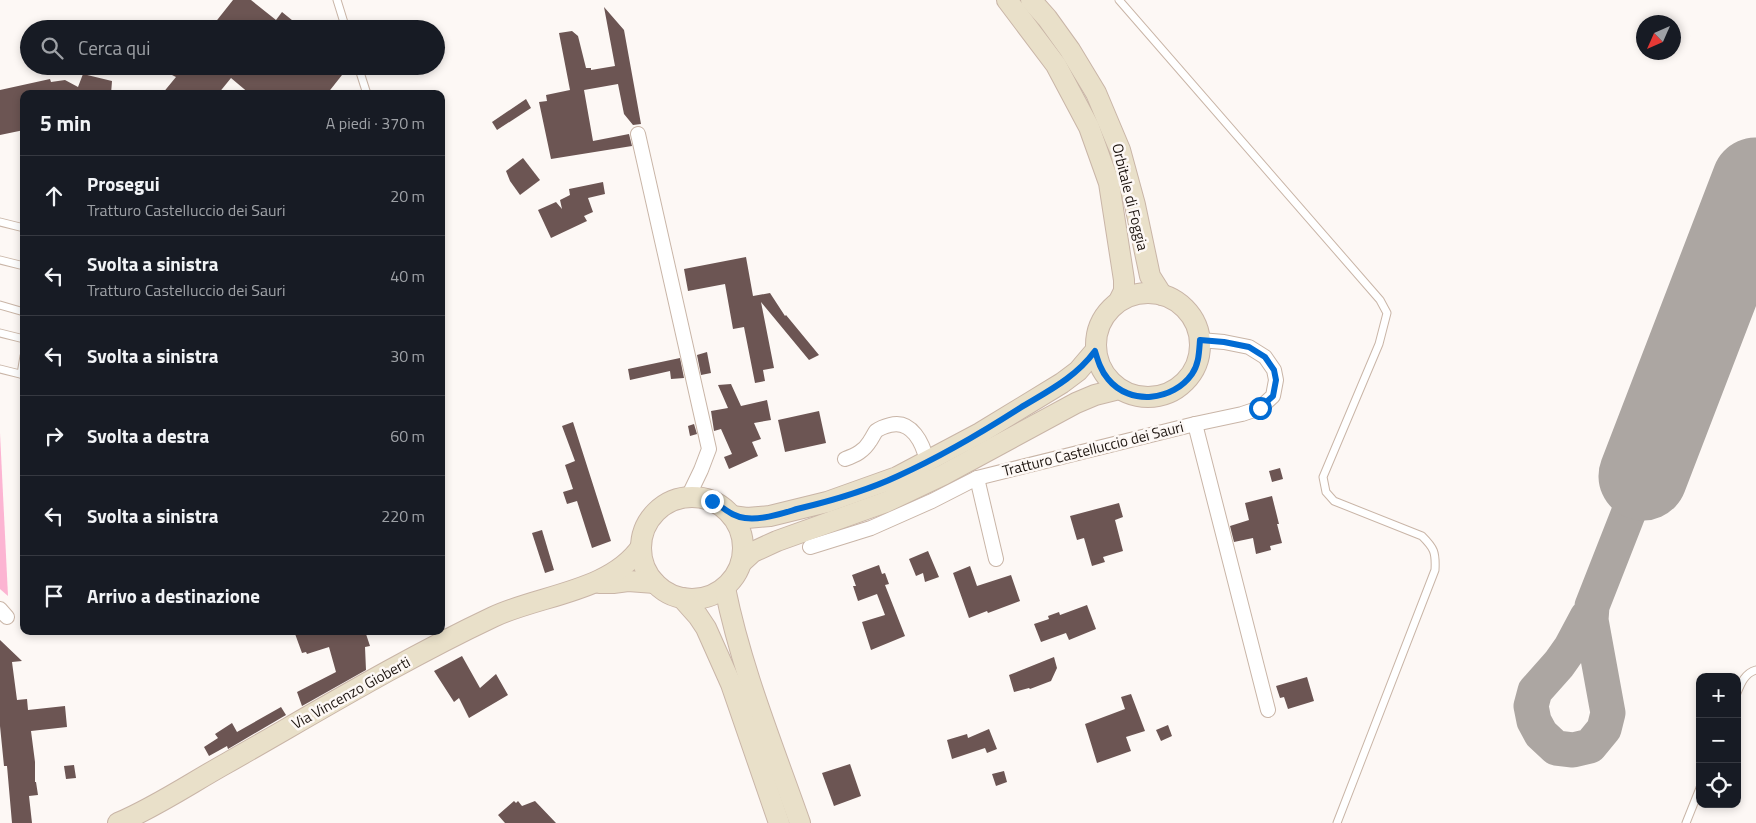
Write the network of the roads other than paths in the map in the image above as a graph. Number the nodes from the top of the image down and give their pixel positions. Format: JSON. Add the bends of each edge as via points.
{"nodes":[{"id":1,"x":337,"y":0,"type":"edge"},
{"id":2,"x":1006,"y":0,"type":"edge"},
{"id":3,"x":1031,"y":0,"type":"edge"},
{"id":4,"x":1119,"y":0,"type":"edge"},
{"id":5,"x":343,"y":20,"type":"edge"},
{"id":6,"x":361,"y":75,"type":"edge"},
{"id":7,"x":366,"y":90,"type":"edge"},
{"id":8,"x":638,"y":134,"type":"dead end"},
{"id":9,"x":0,"y":222,"type":"edge"},
{"id":10,"x":20,"y":227,"type":"edge"},
{"id":11,"x":0,"y":260,"type":"edge"},
{"id":12,"x":20,"y":265,"type":"edge"},
{"id":13,"x":1162,"y":295,"type":"junction"},
{"id":14,"x":1119,"y":301,"type":"junction"},
{"id":15,"x":0,"y":305,"type":"edge"},
{"id":16,"x":20,"y":311,"type":"edge"},
{"id":17,"x":0,"y":333,"type":"edge"},
{"id":18,"x":20,"y":338,"type":"edge"},
{"id":19,"x":1200,"y":340,"type":"junction"},
{"id":20,"x":1095,"y":351,"type":"junction"},
{"id":21,"x":0,"y":369,"type":"edge"},
{"id":22,"x":20,"y":374,"type":"edge"},
{"id":23,"x":1119,"y":389,"type":"junction"},
{"id":24,"x":1195,"y":424,"type":"junction"},
{"id":25,"x":846,"y":458,"type":"dead end"},
{"id":26,"x":927,"y":461,"type":"junction"},
{"id":27,"x":977,"y":478,"type":"junction"},
{"id":28,"x":688,"y":497,"type":"junction"},
{"id":29,"x":732,"y":516,"type":"junction"},
{"id":30,"x":641,"y":547,"type":"junction"},
{"id":31,"x":810,"y":547,"type":"dead end"},
{"id":32,"x":996,"y":559,"type":"dead end"},
{"id":33,"x":741,"y":563,"type":"junction"},
{"id":34,"x":594,"y":583,"type":"junction"},
{"id":35,"x":655,"y":583,"type":"junction"},
{"id":36,"x":724,"y":588,"type":"junction"},
{"id":37,"x":682,"y":598,"type":"junction"},
{"id":38,"x":1756,"y":670,"type":"edge"},
{"id":39,"x":1741,"y":682,"type":"edge"},
{"id":40,"x":1268,"y":710,"type":"dead end"},
{"id":41,"x":1696,"y":798,"type":"edge"},
{"id":42,"x":118,"y":823,"type":"edge"},
{"id":43,"x":779,"y":823,"type":"edge"},
{"id":44,"x":800,"y":823,"type":"edge"},
{"id":45,"x":1337,"y":823,"type":"edge"},
{"id":46,"x":1686,"y":823,"type":"edge"}],
"edges":[{"from":1,"to":5,"type":"lane"},
{"from":2,"to":14,"type":"main road","name":"Orbitale di Foggia","via":[[1056,65],[1089,127],[1109,183],[1124,280],[1124,291]]},
{"from":3,"to":13,"type":"main road","name":"Orbitale di Foggia","via":[[1070,50],[1096,93],[1120,150],[1150,276]]},
{"from":4,"to":45,"type":"lane","via":[[1380,300],[1387,313],[1379,344],[1324,477],[1326,492],[1334,501],[1422,536],[1432,546],[1436,557],[1435,570]]},
{"from":6,"to":7,"type":"lane"},
{"from":8,"to":28,"type":"street","via":[[709,449]]},
{"from":9,"to":10,"type":"lane"},
{"from":11,"to":12,"type":"lane"},
{"from":13,"to":14,"type":"main road","via":[[1140,294]]},
{"from":13,"to":19,"type":"main road","via":[[1176,301],[1188,312]]},
{"from":14,"to":20,"type":"main road","via":[[1100,324]]},
{"from":15,"to":16,"type":"lane"},
{"from":17,"to":18,"type":"lane"},
{"from":19,"to":23,"type":"main road","via":[[1199,357],[1193,372],[1182,385],[1151,398],[1134,396]]},
{"from":19,"to":24,"type":"street","name":"Tratturo Castelluccio dei Sauri","via":[[1249,347],[1265,357],[1274,370],[1276,380],[1273,396],[1260,408]]},
{"from":20,"to":23,"type":"main road","via":[[1100,368]]},
{"from":20,"to":26,"type":"main road","via":[[1062,384],[980,434]]},
{"from":21,"to":22,"type":"lane"},
{"from":23,"to":33,"type":"main road","via":[[1076,403],[886,502],[777,540],[753,552]]},
{"from":24,"to":27,"type":"street","name":"Tratturo Castelluccio dei Sauri"},
{"from":24,"to":40,"type":"street"},
{"from":25,"to":26,"type":"street","via":[[864,450],[876,431],[895,424],[908,427],[918,437]]},
{"from":26,"to":29,"type":"main road","via":[[827,502],[770,516]]},
{"from":27,"to":31,"type":"street","name":"Tratturo Castelluccio dei Sauri","via":[[871,528]]},
{"from":27,"to":32,"type":"street"},
{"from":28,"to":29,"type":"main road","via":[[712,501]]},
{"from":28,"to":30,"type":"main road","via":[[656,511],[646,525]]},
{"from":29,"to":33,"type":"main road","via":[[742,538]]},
{"from":30,"to":34,"type":"main road","name":"Via Vincenzo Gioberti","via":[[627,563]]},
{"from":30,"to":35,"type":"main road","via":[[644,566]]},
{"from":33,"to":36,"type":"main road"},
{"from":34,"to":35,"type":"main road","name":"Via Vincenzo Gioberti","via":[[628,580]]},
{"from":34,"to":42,"type":"main road","name":"Via Vincenzo Gioberti","via":[[494,616]]},
{"from":35,"to":37,"type":"main road","via":[[667,593]]},
{"from":36,"to":37,"type":"main road","via":[[712,596]]},
{"from":36,"to":44,"type":"main road","via":[[742,658]]},
{"from":37,"to":43,"type":"main road","via":[[706,628],[730,684]]},
{"from":38,"to":39,"type":"lane"},
{"from":41,"to":46,"type":"lane"}]}
